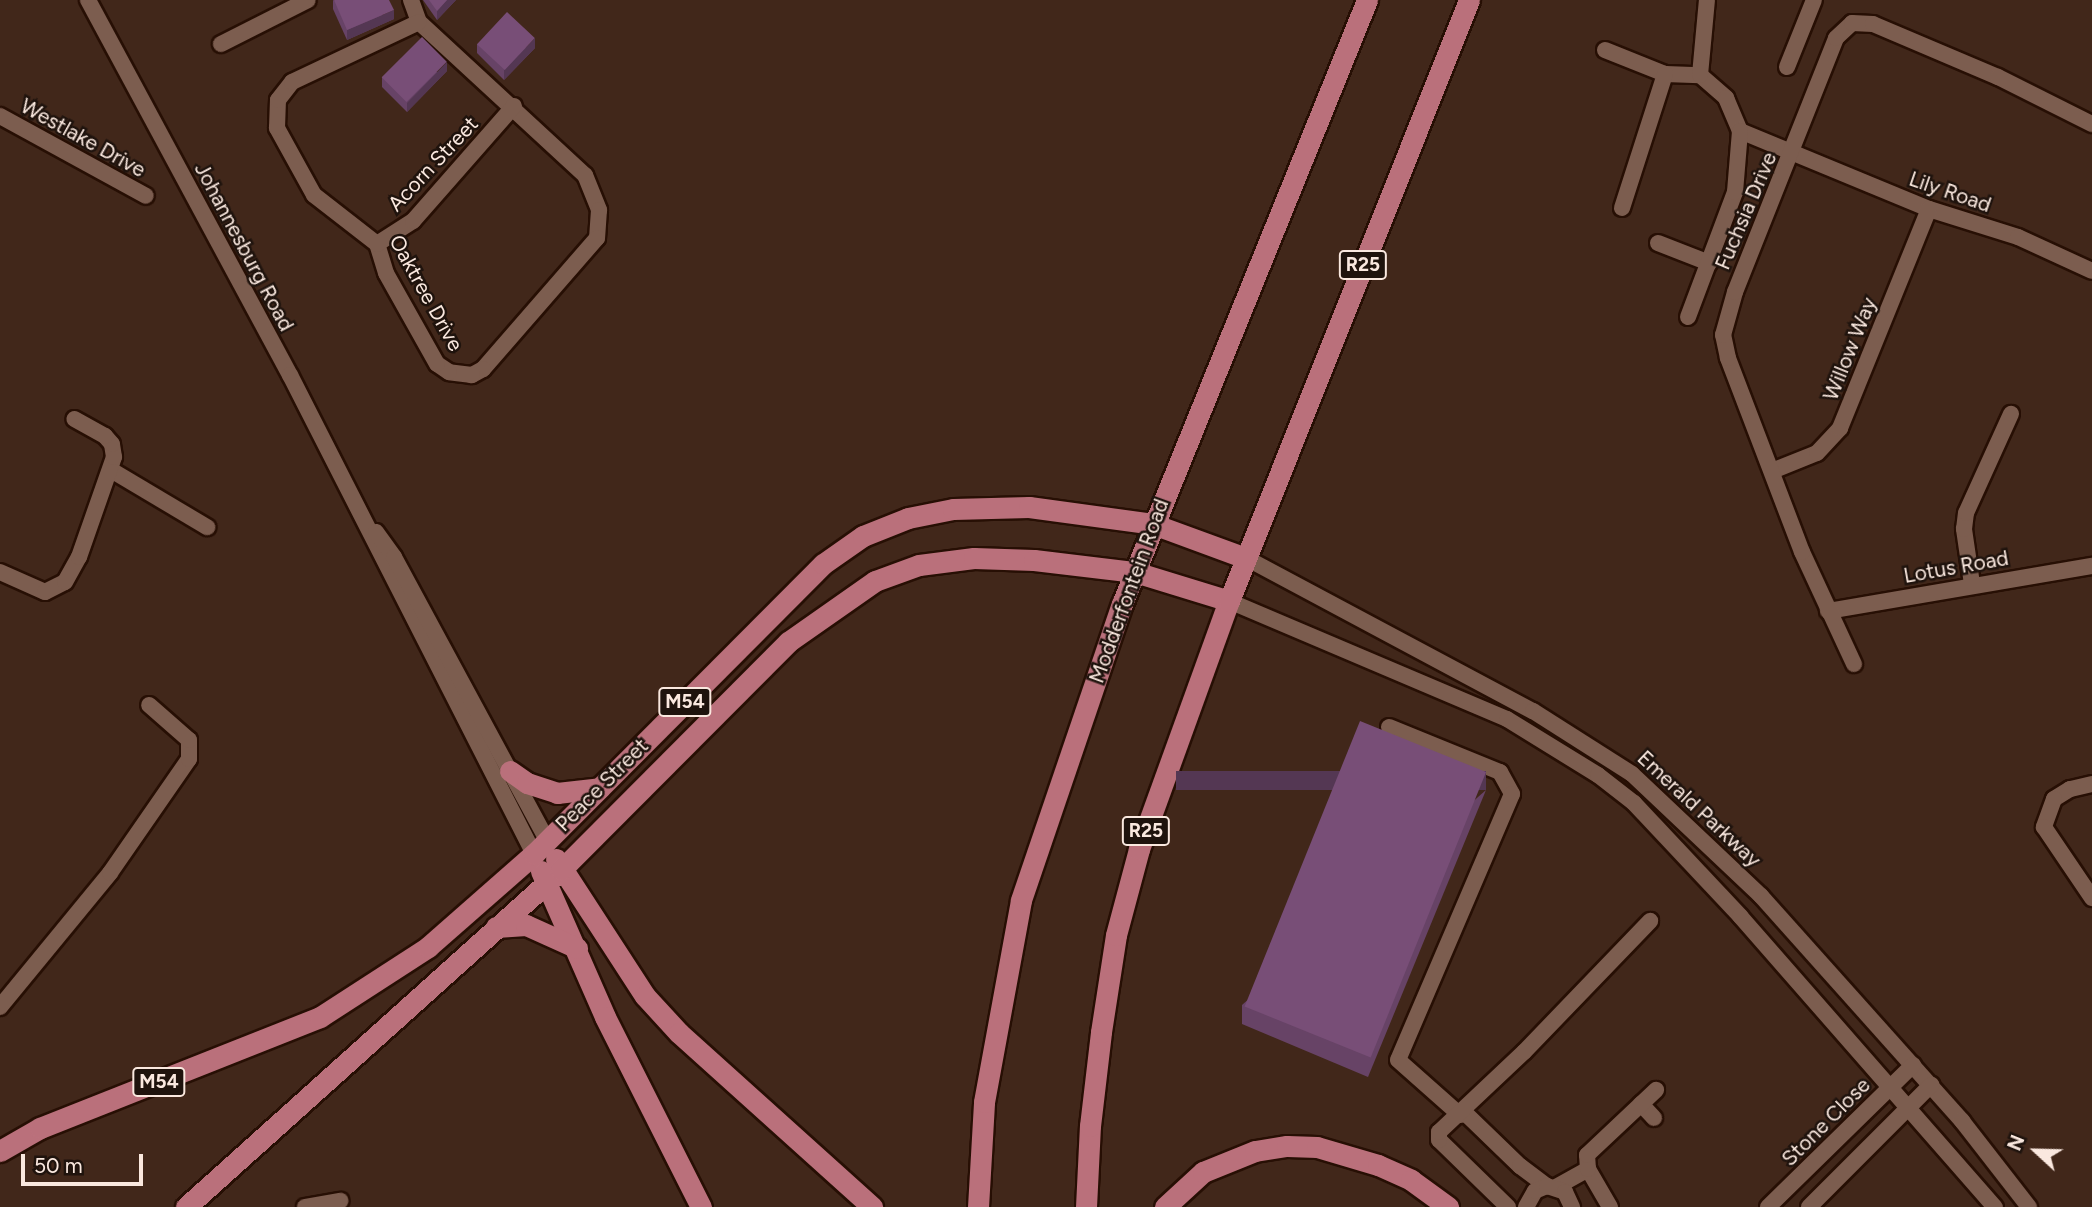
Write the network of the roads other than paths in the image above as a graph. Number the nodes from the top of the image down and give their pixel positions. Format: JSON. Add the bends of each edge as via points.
{"nodes":[{"id":1,"x":88,"y":0,"type":"edge"},
{"id":2,"x":308,"y":0,"type":"edge"},
{"id":3,"x":411,"y":0,"type":"edge"},
{"id":4,"x":1367,"y":0,"type":"edge"},
{"id":5,"x":1469,"y":0,"type":"edge"},
{"id":6,"x":1707,"y":0,"type":"edge"},
{"id":7,"x":1814,"y":0,"type":"edge"},
{"id":8,"x":419,"y":22,"type":"junction"},
{"id":9,"x":221,"y":44,"type":"dead end"},
{"id":10,"x":1605,"y":50,"type":"dead end"},
{"id":11,"x":1787,"y":67,"type":"dead end"},
{"id":12,"x":1665,"y":74,"type":"junction"},
{"id":13,"x":1700,"y":75,"type":"junction"},
{"id":14,"x":514,"y":106,"type":"junction"},
{"id":15,"x":0,"y":116,"type":"edge"},
{"id":16,"x":2092,"y":124,"type":"edge"},
{"id":17,"x":1740,"y":131,"type":"junction"},
{"id":18,"x":1793,"y":154,"type":"junction"},
{"id":19,"x":146,"y":196,"type":"dead end"},
{"id":20,"x":1622,"y":208,"type":"dead end"},
{"id":21,"x":1929,"y":209,"type":"junction"},
{"id":22,"x":377,"y":243,"type":"junction"},
{"id":23,"x":1658,"y":243,"type":"dead end"},
{"id":24,"x":1709,"y":263,"type":"junction"},
{"id":25,"x":2092,"y":271,"type":"edge"},
{"id":26,"x":1688,"y":317,"type":"dead end"},
{"id":27,"x":2011,"y":414,"type":"dead end"},
{"id":28,"x":74,"y":419,"type":"dead end"},
{"id":29,"x":111,"y":470,"type":"junction"},
{"id":30,"x":1772,"y":471,"type":"junction"},
{"id":31,"x":362,"y":514,"type":"junction"},
{"id":32,"x":1153,"y":524,"type":"junction"},
{"id":33,"x":207,"y":527,"type":"dead end"},
{"id":34,"x":1246,"y":558,"type":"junction"},
{"id":35,"x":2092,"y":566,"type":"edge"},
{"id":36,"x":0,"y":572,"type":"edge"},
{"id":37,"x":1135,"y":572,"type":"junction"},
{"id":38,"x":1972,"y":584,"type":"junction"},
{"id":39,"x":1229,"y":601,"type":"junction"},
{"id":40,"x":1828,"y":611,"type":"junction"},
{"id":41,"x":1854,"y":664,"type":"dead end"},
{"id":42,"x":149,"y":705,"type":"dead end"},
{"id":43,"x":1389,"y":727,"type":"dead end"},
{"id":44,"x":510,"y":771,"type":"junction"},
{"id":45,"x":2092,"y":784,"type":"edge"},
{"id":46,"x":600,"y":788,"type":"junction"},
{"id":47,"x":541,"y":847,"type":"junction"},
{"id":48,"x":553,"y":876,"type":"junction"},
{"id":49,"x":2092,"y":898,"type":"edge"},
{"id":50,"x":1650,"y":921,"type":"dead end"},
{"id":51,"x":496,"y":927,"type":"junction"},
{"id":52,"x":578,"y":948,"type":"junction"},
{"id":53,"x":0,"y":1007,"type":"edge"},
{"id":54,"x":1913,"y":1065,"type":"junction"},
{"id":55,"x":1931,"y":1085,"type":"junction"},
{"id":56,"x":1891,"y":1086,"type":"junction"},
{"id":57,"x":1656,"y":1090,"type":"dead end"},
{"id":58,"x":1641,"y":1104,"type":"junction"},
{"id":59,"x":1909,"y":1107,"type":"junction"},
{"id":60,"x":1459,"y":1115,"type":"junction"},
{"id":61,"x":1654,"y":1118,"type":"dead end"},
{"id":62,"x":1439,"y":1132,"type":"junction"},
{"id":63,"x":0,"y":1150,"type":"edge"},
{"id":64,"x":1589,"y":1172,"type":"junction"},
{"id":65,"x":1555,"y":1193,"type":"edge"},
{"id":66,"x":340,"y":1201,"type":"dead end"},
{"id":67,"x":186,"y":1207,"type":"edge"},
{"id":68,"x":305,"y":1207,"type":"edge"},
{"id":69,"x":701,"y":1207,"type":"edge"},
{"id":70,"x":872,"y":1207,"type":"edge"},
{"id":71,"x":978,"y":1207,"type":"edge"},
{"id":72,"x":1086,"y":1207,"type":"edge"},
{"id":73,"x":1165,"y":1207,"type":"edge"},
{"id":74,"x":1448,"y":1207,"type":"edge"},
{"id":75,"x":1508,"y":1207,"type":"edge"},
{"id":76,"x":1525,"y":1207,"type":"edge"},
{"id":77,"x":1610,"y":1207,"type":"edge"},
{"id":78,"x":1768,"y":1207,"type":"edge"},
{"id":79,"x":1809,"y":1207,"type":"edge"},
{"id":80,"x":1995,"y":1207,"type":"edge"},
{"id":81,"x":2029,"y":1207,"type":"edge"}],
"edges":[{"from":1,"to":31,"type":"street","name":"Johannesburg Road"},
{"from":2,"to":9,"type":"street"},
{"from":3,"to":8,"type":"street","name":"Oaktree Drive"},
{"from":4,"to":32,"type":"main road","name":"Modderfontein Road"},
{"from":5,"to":34,"type":"main road","number":"R25"},
{"from":6,"to":13,"type":"street"},
{"from":7,"to":11,"type":"street"},
{"from":8,"to":14,"type":"street","name":"Oaktree Drive"},
{"from":8,"to":22,"type":"street","name":"Oaktree Drive","via":[[292,82],[283,90],[275,113],[277,128],[305,184]]},
{"from":10,"to":12,"type":"street"},
{"from":12,"to":13,"type":"street"},
{"from":12,"to":20,"type":"street"},
{"from":13,"to":17,"type":"street","via":[[1726,98]]},
{"from":14,"to":22,"type":"street","name":"Acorn Street","via":[[413,221]]},
{"from":14,"to":22,"type":"street","name":"Oaktree Drive","via":[[585,175],[595,193],[600,224],[597,238],[483,369],[460,376],[437,364],[386,273]]},
{"from":15,"to":19,"type":"street","name":"Westlake Drive"},
{"from":16,"to":18,"type":"street","name":"Fuchsia Drive","via":[[1998,77],[1861,21],[1836,38]]},
{"from":17,"to":18,"type":"street","name":"Lily Road"},
{"from":17,"to":24,"type":"street","via":[[1735,192]]},
{"from":18,"to":21,"type":"street","name":"Lily Road"},
{"from":18,"to":30,"type":"street","name":"Fuchsia Drive","via":[[1735,292],[1723,335]]},
{"from":21,"to":25,"type":"street","name":"Lily Road","via":[[2018,237]]},
{"from":21,"to":30,"type":"street","name":"Willow Way","via":[[1840,428],[1817,453]]},
{"from":23,"to":24,"type":"street"},
{"from":24,"to":26,"type":"street"},
{"from":27,"to":38,"type":"street","via":[[1966,513],[1965,547]]},
{"from":28,"to":29,"type":"street","via":[[112,444]]},
{"from":29,"to":33,"type":"street"},
{"from":29,"to":36,"type":"street","via":[[87,538],[65,582],[45,592]]},
{"from":30,"to":40,"type":"street","name":"Fuchsia Drive"},
{"from":31,"to":44,"type":"street","name":"Johannesburg Road","via":[[394,557]]},
{"from":31,"to":47,"type":"street","name":"Johannesburg Road","via":[[374,546]]},
{"from":32,"to":34,"type":"main road","name":"Peace Street","number":"M54"},
{"from":32,"to":37,"type":"main road","name":"Modderfontein Road"},
{"from":32,"to":46,"type":"main road","name":"Peace Street","number":"M54","via":[[1029,507],[953,509],[908,518],[863,536],[823,564]]},
{"from":34,"to":39,"type":"main road","number":"R25"},
{"from":34,"to":54,"type":"street","name":"Emerald Parkway","via":[[1533,711],[1632,774],[1761,896]]},
{"from":35,"to":38,"type":"street","name":"Lotus Road"},
{"from":37,"to":39,"type":"main road","number":"M54"},
{"from":37,"to":48,"type":"main road","name":"Peace Street","number":"M54","via":[[975,558],[897,573],[828,611],[788,642]]},
{"from":37,"to":71,"type":"main road","name":"Modderfontein Road","via":[[1021,900],[984,1102]]},
{"from":38,"to":40,"type":"street","name":"Lotus Road"},
{"from":39,"to":56,"type":"street","name":"Emerald Parkway","via":[[1507,719],[1598,775],[1674,844]]},
{"from":39,"to":72,"type":"main road","number":"R25","via":[[1139,849],[1116,935],[1090,1126]]},
{"from":40,"to":41,"type":"street","name":"Fuchsia Drive"},
{"from":42,"to":53,"type":"street","via":[[189,740],[190,759],[110,873]]},
{"from":43,"to":60,"type":"street","via":[[1500,772],[1512,794],[1398,1060]]},
{"from":44,"to":46,"type":"main road","via":[[527,783],[557,793]]},
{"from":44,"to":47,"type":"street","name":"Johannesburg Road"},
{"from":45,"to":49,"type":"street","via":[[2054,799],[2044,827]]},
{"from":46,"to":47,"type":"main road","name":"Peace Street","number":"M54"},
{"from":47,"to":48,"type":"main road"},
{"from":47,"to":63,"type":"main road","name":"Peace Street","number":"M54","via":[[428,947],[320,1017],[40,1128]]},
{"from":48,"to":51,"type":"main road","name":"Peace Street","number":"M54"},
{"from":48,"to":52,"type":"main road"},
{"from":48,"to":70,"type":"main road","via":[[678,1033]]},
{"from":50,"to":60,"type":"street"},
{"from":51,"to":52,"type":"main road","via":[[526,925]]},
{"from":51,"to":67,"type":"main road","name":"Peace Street","number":"M54"},
{"from":52,"to":69,"type":"main road","via":[[605,1017]]},
{"from":54,"to":55,"type":"street","name":"Emerald Parkway"},
{"from":54,"to":56,"type":"street","name":"Stone Close"},
{"from":55,"to":59,"type":"street"},
{"from":55,"to":81,"type":"street","name":"Emerald Parkway"},
{"from":56,"to":59,"type":"street","name":"Emerald Parkway"},
{"from":56,"to":78,"type":"street","name":"Stone Close"},
{"from":57,"to":58,"type":"street"},
{"from":58,"to":61,"type":"street"},
{"from":58,"to":64,"type":"street","via":[[1621,1130],[1590,1150]]},
{"from":59,"to":79,"type":"street"},
{"from":59,"to":80,"type":"street","name":"Emerald Parkway"},
{"from":60,"to":62,"type":"street"},
{"from":60,"to":65,"type":"street"},
{"from":62,"to":75,"type":"street","via":[[1439,1140]]},
{"from":62,"to":76,"type":"street","via":[[1497,1189]]},
{"from":64,"to":65,"type":"street"},
{"from":64,"to":77,"type":"street"},
{"from":65,"to":76,"type":"street"},
{"from":66,"to":68,"type":"street"},
{"from":73,"to":74,"type":"main road","via":[[1203,1172],[1255,1151],[1287,1146],[1327,1149],[1378,1164],[1411,1180]]}]}
